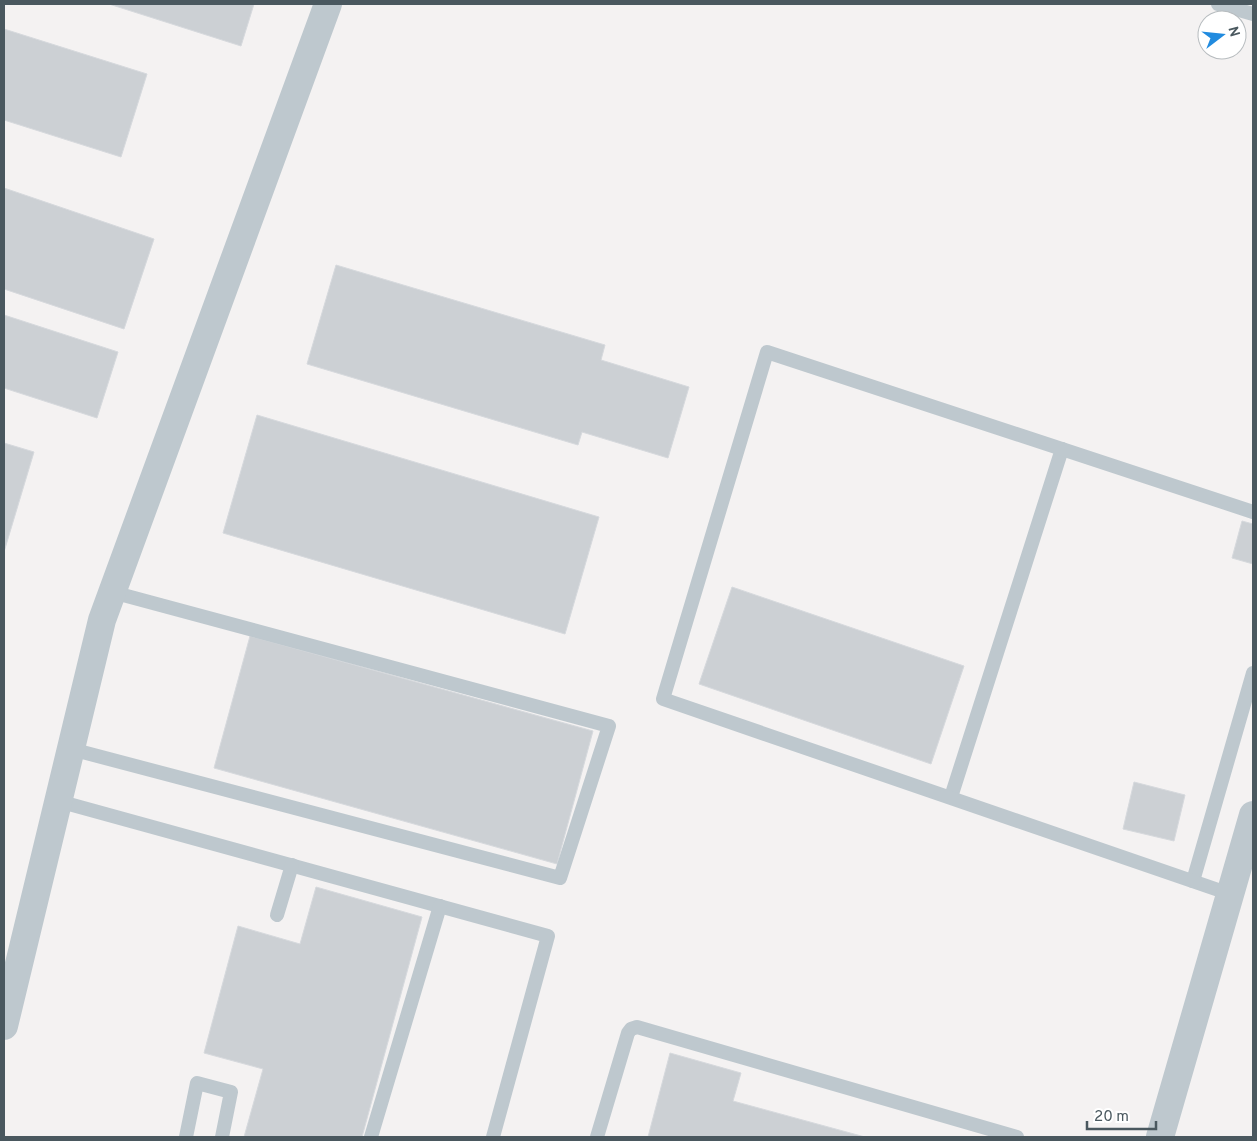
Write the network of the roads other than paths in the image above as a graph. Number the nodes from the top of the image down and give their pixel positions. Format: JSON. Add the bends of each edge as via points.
{"nodes":[{"id":1,"x":328,"y":4,"type":"edge"},
{"id":2,"x":1218,"y":4,"type":"edge"},
{"id":3,"x":1253,"y":14,"type":"edge"},
{"id":4,"x":1062,"y":450,"type":"junction"},
{"id":5,"x":1253,"y":512,"type":"edge"},
{"id":6,"x":112,"y":592,"type":"junction"},
{"id":7,"x":1253,"y":673,"type":"edge"},
{"id":8,"x":71,"y":749,"type":"junction"},
{"id":9,"x":952,"y":797,"type":"junction"},
{"id":10,"x":58,"y":801,"type":"junction"},
{"id":11,"x":1253,"y":815,"type":"edge"},
{"id":12,"x":292,"y":865,"type":"junction"},
{"id":13,"x":1193,"y":881,"type":"junction"},
{"id":14,"x":1230,"y":894,"type":"junction"},
{"id":15,"x":440,"y":906,"type":"junction"},
{"id":16,"x":276,"y":915,"type":"dead end"},
{"id":17,"x":4,"y":1026,"type":"edge"},
{"id":18,"x":186,"y":1137,"type":"edge"},
{"id":19,"x":222,"y":1137,"type":"edge"},
{"id":20,"x":371,"y":1137,"type":"edge"},
{"id":21,"x":493,"y":1137,"type":"edge"},
{"id":22,"x":597,"y":1137,"type":"edge"},
{"id":23,"x":1017,"y":1137,"type":"edge"},
{"id":24,"x":1160,"y":1137,"type":"edge"}],
"edges":[{"from":1,"to":6,"type":"street"},
{"from":2,"to":3,"type":"lane"},
{"from":4,"to":5,"type":"lane"},
{"from":4,"to":9,"type":"lane"},
{"from":4,"to":9,"type":"lane","via":[[767,352],[662,699]]},
{"from":6,"to":8,"type":"street","via":[[102,620]]},
{"from":6,"to":8,"type":"lane","via":[[609,726],[560,878]]},
{"from":7,"to":13,"type":"lane"},
{"from":8,"to":10,"type":"street"},
{"from":9,"to":13,"type":"lane"},
{"from":10,"to":12,"type":"lane"},
{"from":10,"to":17,"type":"street"},
{"from":11,"to":14,"type":"street"},
{"from":12,"to":15,"type":"lane"},
{"from":12,"to":16,"type":"lane"},
{"from":13,"to":14,"type":"lane"},
{"from":14,"to":24,"type":"street"},
{"from":15,"to":20,"type":"lane"},
{"from":15,"to":21,"type":"lane","via":[[548,936]]},
{"from":18,"to":19,"type":"lane","via":[[197,1083],[231,1092]]},
{"from":22,"to":23,"type":"lane","via":[[628,1033],[637,1027]]}]}
